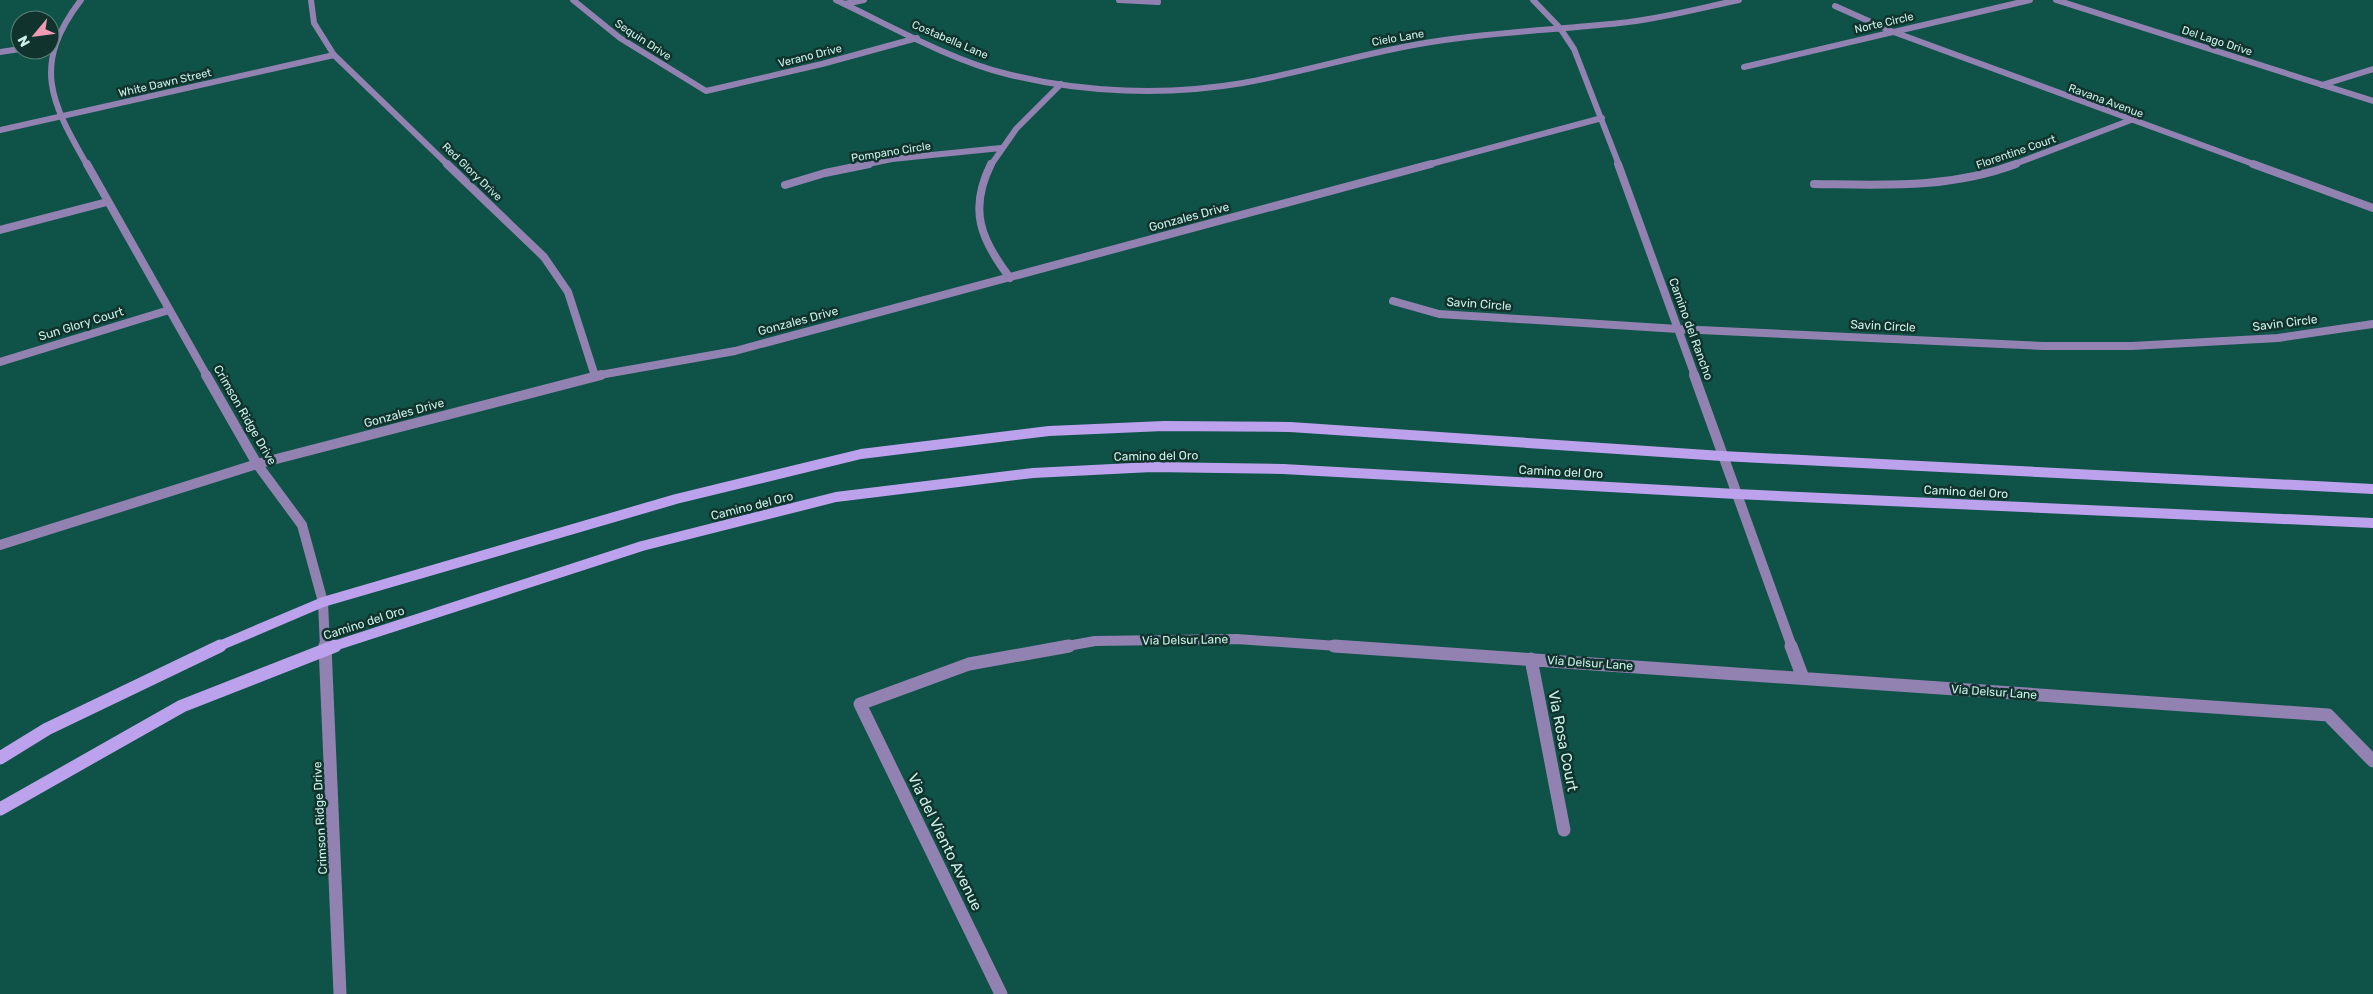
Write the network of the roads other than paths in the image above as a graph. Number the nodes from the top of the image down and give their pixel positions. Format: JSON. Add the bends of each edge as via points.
{"nodes":[{"id":1,"x":81,"y":0,"type":"edge"},
{"id":2,"x":312,"y":0,"type":"edge"},
{"id":3,"x":573,"y":0,"type":"edge"},
{"id":4,"x":836,"y":0,"type":"edge"},
{"id":5,"x":864,"y":0,"type":"edge"},
{"id":6,"x":1119,"y":0,"type":"edge"},
{"id":7,"x":1533,"y":0,"type":"edge"},
{"id":8,"x":1739,"y":0,"type":"edge"},
{"id":9,"x":2030,"y":0,"type":"edge"},
{"id":10,"x":2056,"y":0,"type":"edge"},
{"id":11,"x":1158,"y":2,"type":"dead end"},
{"id":12,"x":844,"y":4,"type":"junction"},
{"id":13,"x":1835,"y":6,"type":"dead end"},
{"id":14,"x":1560,"y":28,"type":"junction"},
{"id":15,"x":1891,"y":31,"type":"junction"},
{"id":16,"x":60,"y":32,"type":"edge"},
{"id":17,"x":917,"y":38,"type":"junction"},
{"id":18,"x":334,"y":55,"type":"junction"},
{"id":19,"x":52,"y":60,"type":"edge"},
{"id":20,"x":1744,"y":67,"type":"dead end"},
{"id":21,"x":2373,"y":68,"type":"edge"},
{"id":22,"x":1061,"y":84,"type":"junction"},
{"id":23,"x":2322,"y":85,"type":"junction"},
{"id":24,"x":706,"y":90,"type":"joint"},
{"id":25,"x":2373,"y":101,"type":"edge"},
{"id":26,"x":60,"y":117,"type":"junction"},
{"id":27,"x":1602,"y":118,"type":"junction"},
{"id":28,"x":2131,"y":120,"type":"junction"},
{"id":29,"x":0,"y":130,"type":"edge"},
{"id":30,"x":1001,"y":148,"type":"junction"},
{"id":31,"x":785,"y":184,"type":"dead end"},
{"id":32,"x":1814,"y":184,"type":"dead end"},
{"id":33,"x":107,"y":202,"type":"junction"},
{"id":34,"x":2373,"y":208,"type":"edge"},
{"id":35,"x":0,"y":230,"type":"edge"},
{"id":36,"x":1010,"y":278,"type":"junction"},
{"id":37,"x":1393,"y":301,"type":"dead end"},
{"id":38,"x":169,"y":310,"type":"junction"},
{"id":39,"x":2373,"y":324,"type":"edge"},
{"id":40,"x":1678,"y":328,"type":"junction"},
{"id":41,"x":0,"y":362,"type":"edge"},
{"id":42,"x":595,"y":376,"type":"junction"},
{"id":43,"x":1722,"y":456,"type":"junction"},
{"id":44,"x":257,"y":464,"type":"junction"},
{"id":45,"x":2372,"y":490,"type":"edge"},
{"id":46,"x":1736,"y":494,"type":"junction"},
{"id":47,"x":2373,"y":522,"type":"edge"},
{"id":48,"x":0,"y":545,"type":"edge"},
{"id":49,"x":323,"y":602,"type":"junction"},
{"id":50,"x":325,"y":648,"type":"junction"},
{"id":51,"x":1531,"y":659,"type":"junction"},
{"id":52,"x":1803,"y":678,"type":"junction"},
{"id":53,"x":860,"y":704,"type":"joint"},
{"id":54,"x":0,"y":758,"type":"edge"},
{"id":55,"x":2373,"y":761,"type":"edge"},
{"id":56,"x":0,"y":809,"type":"edge"},
{"id":57,"x":1564,"y":830,"type":"dead end"},
{"id":58,"x":339,"y":994,"type":"edge"},
{"id":59,"x":1001,"y":994,"type":"edge"}],
"edges":[{"from":1,"to":16,"type":"street","name":"Crimson Ridge Drive"},
{"from":2,"to":18,"type":"street","name":"Red Glory Drive","via":[[311,12],[316,29]]},
{"from":3,"to":24,"type":"street","name":"Sequin Drive","via":[[647,58]]},
{"from":4,"to":12,"type":"street","name":"Costabella Lane"},
{"from":5,"to":12,"type":"street"},
{"from":6,"to":11,"type":"street"},
{"from":7,"to":14,"type":"street","name":"Camino del Rancho"},
{"from":8,"to":14,"type":"street","name":"Cielo Lane","via":[[1623,23]]},
{"from":9,"to":15,"type":"street","name":"Norte Circle"},
{"from":10,"to":23,"type":"street","name":"Del Lago Drive"},
{"from":12,"to":17,"type":"street","name":"Costabella Lane"},
{"from":13,"to":15,"type":"street","name":"Ravana Avenue"},
{"from":14,"to":22,"type":"street","name":"Cielo Lane","via":[[1425,43],[1242,83],[1132,90]]},
{"from":14,"to":27,"type":"street","name":"Camino del Rancho","via":[[1574,49]]},
{"from":15,"to":20,"type":"street","name":"Norte Circle"},
{"from":15,"to":28,"type":"street","name":"Ravana Avenue"},
{"from":17,"to":22,"type":"street","name":"Costabella Lane","via":[[962,59],[1006,74]]},
{"from":17,"to":24,"type":"street","name":"Verano Drive","via":[[822,64]]},
{"from":18,"to":26,"type":"street","name":"White Dawn Street"},
{"from":18,"to":42,"type":"street","name":"Red Glory Drive","via":[[544,257],[568,292]]},
{"from":19,"to":26,"type":"street","name":"Crimson Ridge Drive","via":[[51,82]]},
{"from":21,"to":23,"type":"street"},
{"from":22,"to":30,"type":"street","via":[[1028,114]]},
{"from":23,"to":25,"type":"street","name":"Del Lago Drive"},
{"from":26,"to":29,"type":"street","name":"White Dawn Street"},
{"from":26,"to":33,"type":"street","name":"Crimson Ridge Drive"},
{"from":27,"to":36,"type":"street","name":"Gonzales Drive"},
{"from":27,"to":40,"type":"street","name":"Camino del Rancho"},
{"from":28,"to":32,"type":"street","name":"Florentine Court","via":[[1989,174],[1923,185]]},
{"from":28,"to":34,"type":"street","name":"Ravana Avenue"},
{"from":30,"to":31,"type":"street","name":"Pompano Circle","via":[[892,159]]},
{"from":30,"to":36,"type":"street","via":[[983,183],[979,199],[980,224],[988,249]]},
{"from":33,"to":35,"type":"street"},
{"from":33,"to":38,"type":"street","name":"Crimson Ridge Drive"},
{"from":36,"to":42,"type":"street","name":"Gonzales Drive","via":[[735,351]]},
{"from":37,"to":40,"type":"street","name":"Savin Circle","via":[[1439,314]]},
{"from":38,"to":41,"type":"street","name":"Sun Glory Court"},
{"from":38,"to":44,"type":"street","name":"Crimson Ridge Drive"},
{"from":39,"to":40,"type":"street","name":"Savin Circle","via":[[2278,338],[2132,346],[2043,346]]},
{"from":40,"to":43,"type":"street","name":"Camino del Rancho"},
{"from":42,"to":44,"type":"street","name":"Gonzales Drive"},
{"from":43,"to":45,"type":"street","name":"Camino del Oro"},
{"from":43,"to":46,"type":"street","name":"Camino del Rancho"},
{"from":43,"to":49,"type":"street","name":"Camino del Oro","via":[[1290,427],[1164,426],[1049,431],[861,454],[676,499]]},
{"from":44,"to":48,"type":"street","name":"Gonzales Drive"},
{"from":44,"to":49,"type":"street","name":"Crimson Ridge Drive","via":[[302,525]]},
{"from":46,"to":47,"type":"street","name":"Camino del Oro"},
{"from":46,"to":50,"type":"street","name":"Camino del Oro","via":[[1283,469],[1152,467],[1033,473],[836,497],[642,546]]},
{"from":46,"to":52,"type":"street","name":"Camino del Rancho"},
{"from":49,"to":50,"type":"street","name":"Crimson Ridge Drive"},
{"from":49,"to":54,"type":"street","name":"Camino del Oro","via":[[212,649],[47,729]]},
{"from":50,"to":56,"type":"street","name":"Camino del Oro","via":[[182,706]]},
{"from":50,"to":58,"type":"street","name":"Crimson Ridge Drive"},
{"from":51,"to":52,"type":"street","name":"Via Delsur Lane"},
{"from":51,"to":53,"type":"street","name":"Via Delsur Lane","via":[[1237,639],[1096,641],[969,664]]},
{"from":51,"to":57,"type":"street","name":"Via Rosa Court"},
{"from":52,"to":55,"type":"street","name":"Via Delsur Lane","via":[[2328,715]]},
{"from":53,"to":59,"type":"street","name":"Via del Viento Avenue"}]}
